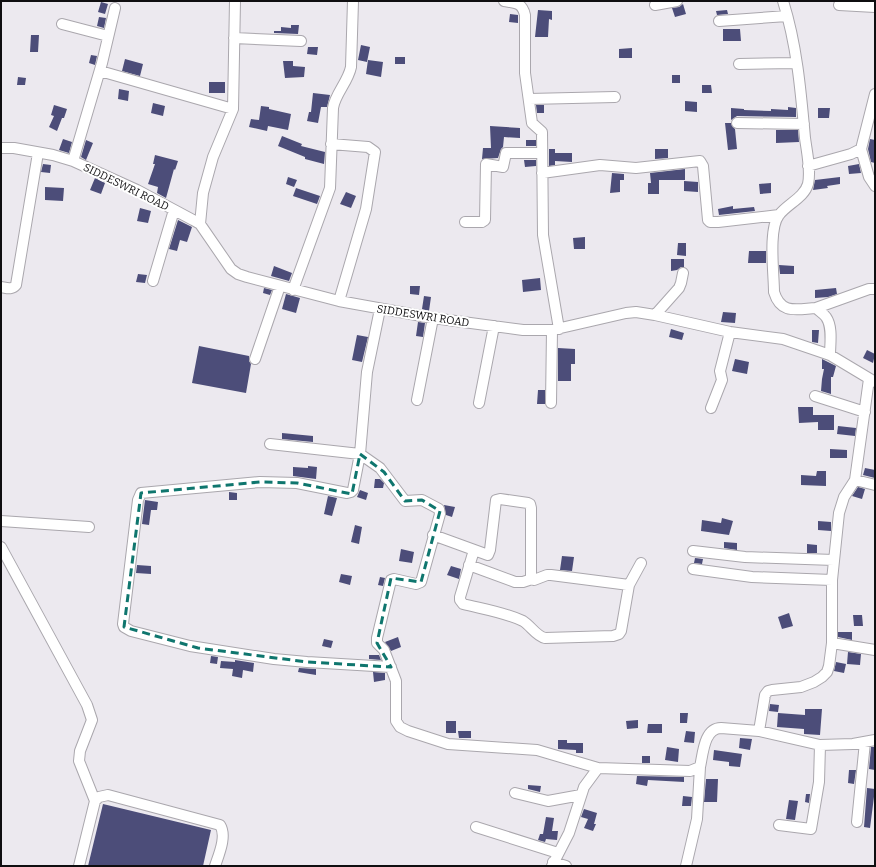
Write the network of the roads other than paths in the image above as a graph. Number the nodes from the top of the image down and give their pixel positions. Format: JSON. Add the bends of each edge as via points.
{"nodes":[{"id":1,"x":235,"y":1,"type":"edge"},
{"id":2,"x":353,"y":1,"type":"edge"},
{"id":3,"x":504,"y":1,"type":"edge"},
{"id":4,"x":677,"y":1,"type":"edge"},
{"id":5,"x":783,"y":1,"type":"edge"},
{"id":6,"x":840,"y":5,"type":"dead end"},
{"id":7,"x":655,"y":6,"type":"dead end"},
{"id":8,"x":875,"y":7,"type":"edge"},
{"id":9,"x":115,"y":8,"type":"dead end"},
{"id":10,"x":788,"y":16,"type":"junction"},
{"id":11,"x":719,"y":21,"type":"dead end"},
{"id":12,"x":62,"y":24,"type":"dead end"},
{"id":13,"x":108,"y":36,"type":"junction"},
{"id":14,"x":234,"y":38,"type":"junction"},
{"id":15,"x":301,"y":41,"type":"dead end"},
{"id":16,"x":796,"y":63,"type":"junction"},
{"id":17,"x":739,"y":64,"type":"dead end"},
{"id":18,"x":100,"y":71,"type":"junction"},
{"id":19,"x":875,"y":94,"type":"edge"},
{"id":20,"x":615,"y":97,"type":"dead end"},
{"id":21,"x":529,"y":99,"type":"junction"},
{"id":22,"x":233,"y":110,"type":"junction"},
{"id":23,"x":737,"y":123,"type":"dead end"},
{"id":24,"x":804,"y":124,"type":"junction"},
{"id":25,"x":331,"y":144,"type":"junction"},
{"id":26,"x":1,"y":148,"type":"edge"},
{"id":27,"x":861,"y":149,"type":"junction"},
{"id":28,"x":38,"y":153,"type":"junction"},
{"id":29,"x":542,"y":153,"type":"junction"},
{"id":30,"x":73,"y":161,"type":"junction"},
{"id":31,"x":808,"y":166,"type":"junction"},
{"id":32,"x":542,"y":173,"type":"junction"},
{"id":33,"x":875,"y":186,"type":"edge"},
{"id":34,"x":174,"y":210,"type":"junction"},
{"id":35,"x":779,"y":215,"type":"junction"},
{"id":36,"x":465,"y":222,"type":"dead end"},
{"id":37,"x":200,"y":224,"type":"junction"},
{"id":38,"x":683,"y":273,"type":"dead end"},
{"id":39,"x":153,"y":281,"type":"dead end"},
{"id":40,"x":280,"y":286,"type":"junction"},
{"id":41,"x":1,"y":287,"type":"edge"},
{"id":42,"x":875,"y":289,"type":"edge"},
{"id":43,"x":293,"y":290,"type":"junction"},
{"id":44,"x":340,"y":301,"type":"junction"},
{"id":45,"x":816,"y":308,"type":"junction"},
{"id":46,"x":380,"y":309,"type":"junction"},
{"id":47,"x":655,"y":315,"type":"junction"},
{"id":48,"x":433,"y":318,"type":"junction"},
{"id":49,"x":494,"y":326,"type":"junction"},
{"id":50,"x":556,"y":330,"type":"junction"},
{"id":51,"x":730,"y":332,"type":"junction"},
{"id":52,"x":830,"y":355,"type":"junction"},
{"id":53,"x":255,"y":359,"type":"dead end"},
{"id":54,"x":872,"y":381,"type":"edge"},
{"id":55,"x":815,"y":396,"type":"dead end"},
{"id":56,"x":417,"y":400,"type":"dead end"},
{"id":57,"x":479,"y":403,"type":"dead end"},
{"id":58,"x":552,"y":403,"type":"dead end"},
{"id":59,"x":711,"y":408,"type":"dead end"},
{"id":60,"x":865,"y":412,"type":"junction"},
{"id":61,"x":270,"y":444,"type":"dead end"},
{"id":62,"x":360,"y":454,"type":"junction"},
{"id":63,"x":855,"y":480,"type":"junction"},
{"id":64,"x":875,"y":486,"type":"edge"},
{"id":65,"x":1,"y":521,"type":"edge"},
{"id":66,"x":89,"y":527,"type":"dead end"},
{"id":67,"x":433,"y":535,"type":"junction"},
{"id":68,"x":1,"y":547,"type":"edge"},
{"id":69,"x":474,"y":550,"type":"junction"},
{"id":70,"x":693,"y":551,"type":"dead end"},
{"id":71,"x":834,"y":560,"type":"junction"},
{"id":72,"x":641,"y":563,"type":"dead end"},
{"id":73,"x":469,"y":565,"type":"junction"},
{"id":74,"x":693,"y":569,"type":"dead end"},
{"id":75,"x":532,"y":579,"type":"junction"},
{"id":76,"x":832,"y":580,"type":"junction"},
{"id":77,"x":629,"y":585,"type":"junction"},
{"id":78,"x":832,"y":642,"type":"junction"},
{"id":79,"x":875,"y":650,"type":"edge"},
{"id":80,"x":391,"y":667,"type":"junction"},
{"id":81,"x":760,"y":731,"type":"junction"},
{"id":82,"x":870,"y":741,"type":"edge"},
{"id":83,"x":820,"y":745,"type":"junction"},
{"id":84,"x":700,"y":767,"type":"junction"},
{"id":85,"x":598,"y":768,"type":"junction"},
{"id":86,"x":515,"y":793,"type":"dead end"},
{"id":87,"x":581,"y":795,"type":"junction"},
{"id":88,"x":95,"y":801,"type":"junction"},
{"id":89,"x":857,"y":822,"type":"dead end"},
{"id":90,"x":779,"y":825,"type":"dead end"},
{"id":91,"x":476,"y":827,"type":"dead end"},
{"id":92,"x":554,"y":860,"type":"edge"},
{"id":93,"x":80,"y":866,"type":"edge"},
{"id":94,"x":215,"y":866,"type":"edge"},
{"id":95,"x":566,"y":866,"type":"edge"},
{"id":96,"x":686,"y":866,"type":"edge"}],
"edges":[{"from":1,"to":14,"type":"street"},
{"from":2,"to":25,"type":"street","via":[[351,67],[334,105]]},
{"from":3,"to":21,"type":"street","via":[[522,6],[525,15],[525,73]]},
{"from":4,"to":7,"type":"street"},
{"from":5,"to":10,"type":"street"},
{"from":6,"to":8,"type":"street"},
{"from":9,"to":13,"type":"street"},
{"from":10,"to":11,"type":"street"},
{"from":10,"to":16,"type":"street"},
{"from":12,"to":13,"type":"street"},
{"from":13,"to":18,"type":"street"},
{"from":14,"to":15,"type":"street"},
{"from":14,"to":22,"type":"street"},
{"from":16,"to":17,"type":"street"},
{"from":16,"to":24,"type":"street"},
{"from":18,"to":22,"type":"street"},
{"from":18,"to":30,"type":"street"},
{"from":19,"to":27,"type":"street"},
{"from":20,"to":21,"type":"street"},
{"from":21,"to":29,"type":"street","via":[[532,123],[542,132]]},
{"from":22,"to":37,"type":"street","via":[[213,156],[203,193]]},
{"from":23,"to":24,"type":"street"},
{"from":24,"to":31,"type":"street"},
{"from":25,"to":43,"type":"street","via":[[330,188]]},
{"from":25,"to":44,"type":"street","via":[[368,147],[375,152],[367,205]]},
{"from":26,"to":28,"type":"street","name":"SIDDESWRI ROAD"},
{"from":27,"to":31,"type":"street"},
{"from":27,"to":33,"type":"street","via":[[868,174]]},
{"from":28,"to":30,"type":"street","name":"SIDDESWRI ROAD"},
{"from":28,"to":41,"type":"street","via":[[16,285],[14,288]]},
{"from":29,"to":32,"type":"street"},
{"from":29,"to":36,"type":"street","via":[[506,153],[503,167],[486,164],[485,220]]},
{"from":30,"to":34,"type":"street","name":"SIDDESWRI ROAD"},
{"from":31,"to":35,"type":"street","via":[[808,179],[804,191]]},
{"from":32,"to":35,"type":"street","via":[[600,165],[636,168],[700,161],[703,166],[706,218],[710,222]]},
{"from":32,"to":50,"type":"street","via":[[543,235]]},
{"from":34,"to":37,"type":"street","name":"SIDDESWRI ROAD"},
{"from":34,"to":39,"type":"street"},
{"from":35,"to":45,"type":"street","via":[[773,229],[774,292],[777,301],[784,308],[791,310]]},
{"from":37,"to":40,"type":"street","name":"SIDDESWRI ROAD","via":[[231,269],[247,278]]},
{"from":38,"to":47,"type":"street","via":[[679,288]]},
{"from":40,"to":43,"type":"street","name":"SIDDESWRI ROAD"},
{"from":40,"to":53,"type":"street"},
{"from":42,"to":45,"type":"street"},
{"from":43,"to":44,"type":"street","name":"SIDDESWRI ROAD"},
{"from":44,"to":46,"type":"street","name":"SIDDESWRI ROAD"},
{"from":45,"to":52,"type":"street","via":[[828,321]]},
{"from":46,"to":48,"type":"street","name":"SIDDESWRI ROAD"},
{"from":46,"to":62,"type":"street","via":[[366,376]]},
{"from":47,"to":50,"type":"street","name":"SIDDESWRI ROAD","via":[[626,313]]},
{"from":47,"to":51,"type":"street","name":"SIDDESWRI ROAD"},
{"from":48,"to":49,"type":"street","name":"SIDDESWRI ROAD"},
{"from":48,"to":56,"type":"street"},
{"from":49,"to":50,"type":"street","name":"SIDDESWRI ROAD"},
{"from":49,"to":57,"type":"street"},
{"from":50,"to":58,"type":"street"},
{"from":51,"to":52,"type":"street","name":"SIDDESWRI ROAD","via":[[783,339]]},
{"from":51,"to":59,"type":"street","via":[[720,370],[722,380]]},
{"from":52,"to":54,"type":"street","name":"SIDDESWRI ROAD"},
{"from":54,"to":60,"type":"street"},
{"from":55,"to":60,"type":"street"},
{"from":60,"to":63,"type":"street"},
{"from":61,"to":62,"type":"street"},
{"from":62,"to":67,"type":"street","via":[[380,468],[405,501],[422,500],[439,508],[440,514]]},
{"from":62,"to":80,"type":"street","via":[[353,490],[348,493],[302,484],[260,482],[141,493],[138,500],[123,624],[131,631],[190,646],[296,661]]},
{"from":63,"to":64,"type":"street"},
{"from":63,"to":71,"type":"street","via":[[841,506]]},
{"from":65,"to":66,"type":"street"},
{"from":67,"to":69,"type":"street"},
{"from":67,"to":80,"type":"street","via":[[420,583],[394,579],[390,582],[377,641]]},
{"from":68,"to":88,"type":"street","via":[[91,714],[91,725],[80,751],[79,761]]},
{"from":69,"to":73,"type":"street"},
{"from":69,"to":75,"type":"street","via":[[489,553],[496,500],[530,504]]},
{"from":70,"to":71,"type":"street","via":[[745,557]]},
{"from":71,"to":76,"type":"street"},
{"from":72,"to":77,"type":"street"},
{"from":73,"to":75,"type":"street","via":[[515,582]]},
{"from":73,"to":77,"type":"street","via":[[460,597],[461,602],[511,616],[545,638],[619,634],[622,631]]},
{"from":74,"to":76,"type":"street","via":[[752,577]]},
{"from":75,"to":77,"type":"street","via":[[552,575]]},
{"from":76,"to":78,"type":"street"},
{"from":78,"to":79,"type":"street"},
{"from":78,"to":81,"type":"street","via":[[829,666],[822,677],[801,688],[768,691],[765,695]]},
{"from":80,"to":85,"type":"street","via":[[396,685],[396,721],[400,727],[408,731],[448,744],[538,750]]},
{"from":81,"to":83,"type":"street"},
{"from":81,"to":84,"type":"street","via":[[716,728],[707,739]]},
{"from":82,"to":83,"type":"street"},
{"from":82,"to":89,"type":"street"},
{"from":83,"to":90,"type":"street","via":[[819,782],[811,829]]},
{"from":84,"to":85,"type":"street","via":[[690,771]]},
{"from":84,"to":96,"type":"street","via":[[696,827]]},
{"from":85,"to":87,"type":"street"},
{"from":86,"to":87,"type":"street","via":[[548,801]]},
{"from":87,"to":92,"type":"street","via":[[569,833]]},
{"from":88,"to":93,"type":"street"},
{"from":88,"to":94,"type":"street","via":[[108,794],[220,825],[223,836]]},
{"from":91,"to":92,"type":"street"},
{"from":92,"to":95,"type":"street"}]}
